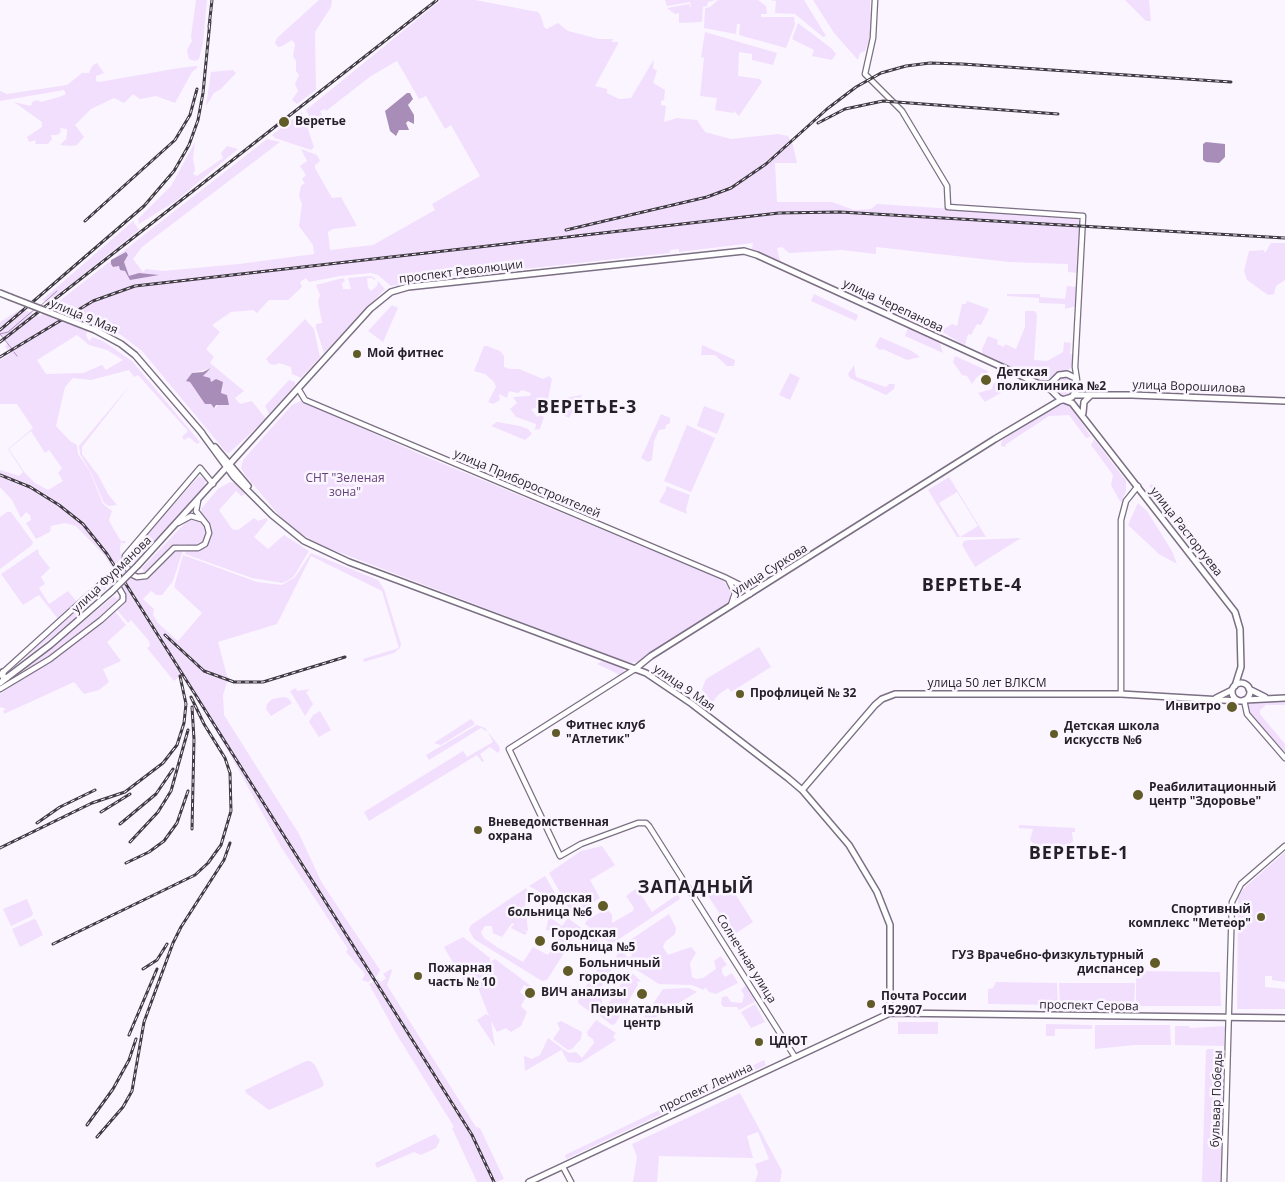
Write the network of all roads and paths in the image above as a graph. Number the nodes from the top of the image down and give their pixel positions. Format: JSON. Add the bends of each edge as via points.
{"nodes":[{"id":1,"x":875,"y":0,"type":"edge"},
{"id":2,"x":744,"y":251,"type":"joint"},
{"id":3,"x":0,"y":293,"type":"edge"},
{"id":4,"x":1075,"y":363,"type":"junction"},
{"id":5,"x":1066,"y":374,"type":"junction"},
{"id":6,"x":1054,"y":380,"type":"junction"},
{"id":7,"x":1034,"y":382,"type":"junction"},
{"id":8,"x":1078,"y":383,"type":"junction"},
{"id":9,"x":299,"y":390,"type":"junction"},
{"id":10,"x":1054,"y":393,"type":"junction"},
{"id":11,"x":1075,"y":395,"type":"junction"},
{"id":12,"x":1091,"y":395,"type":"junction"},
{"id":13,"x":1064,"y":399,"type":"junction"},
{"id":14,"x":1285,"y":401,"type":"edge"},
{"id":15,"x":1044,"y":409,"type":"junction"},
{"id":16,"x":1083,"y":412,"type":"junction"},
{"id":17,"x":1087,"y":420,"type":"junction"},
{"id":18,"x":230,"y":467,"type":"junction"},
{"id":19,"x":214,"y":484,"type":"junction"},
{"id":20,"x":1138,"y":486,"type":"junction"},
{"id":21,"x":198,"y":501,"type":"junction"},
{"id":22,"x":202,"y":519,"type":"junction"},
{"id":23,"x":178,"y":523,"type":"junction"},
{"id":24,"x":724,"y":577,"type":"junction"},
{"id":25,"x":750,"y":594,"type":"junction"},
{"id":26,"x":729,"y":607,"type":"junction"},
{"id":27,"x":1241,"y":667,"type":"junction"},
{"id":28,"x":635,"y":669,"type":"junction"},
{"id":29,"x":2,"y":674,"type":"edge"},
{"id":30,"x":8,"y":680,"type":"junction"},
{"id":31,"x":0,"y":683,"type":"edge"},
{"id":32,"x":1248,"y":687,"type":"junction"},
{"id":33,"x":1234,"y":688,"type":"junction"},
{"id":34,"x":0,"y":689,"type":"edge"},
{"id":35,"x":1121,"y":694,"type":"junction"},
{"id":36,"x":1213,"y":698,"type":"junction"},
{"id":37,"x":1270,"y":698,"type":"junction"},
{"id":38,"x":1285,"y":698,"type":"edge"},
{"id":39,"x":1242,"y":701,"type":"junction"},
{"id":40,"x":1285,"y":758,"type":"edge"},
{"id":41,"x":802,"y":790,"type":"junction"},
{"id":42,"x":646,"y":823,"type":"joint"},
{"id":43,"x":1285,"y":846,"type":"edge"},
{"id":44,"x":893,"y":1013,"type":"junction"},
{"id":45,"x":1229,"y":1018,"type":"junction"},
{"id":46,"x":1285,"y":1018,"type":"edge"},
{"id":47,"x":795,"y":1057,"type":"junction"},
{"id":48,"x":564,"y":1167,"type":"junction"},
{"id":49,"x":529,"y":1182,"type":"edge"},
{"id":50,"x":571,"y":1182,"type":"edge"},
{"id":51,"x":1224,"y":1182,"type":"edge"}],
"edges":[{"from":1,"to":4,"type":"street","via":[[873,38],[865,74],[902,111],[947,186],[948,207],[1083,216]]},
{"from":2,"to":7,"type":"main road","name":"улица Черепанова"},
{"from":2,"to":9,"type":"main road","name":"проспект Революции","via":[[395,290],[377,302]]},
{"from":3,"to":18,"type":"main road","name":"улица 9 Мая","bridge":true,"via":[[95,330],[121,344],[135,355]]},
{"from":4,"to":5,"type":"street"},
{"from":4,"to":8,"type":"street"},
{"from":5,"to":6,"type":"main road"},
{"from":5,"to":8,"type":"main road","via":[[1072,375]]},
{"from":6,"to":7,"type":"main road","via":[[1047,384]]},
{"from":6,"to":10,"type":"main road"},
{"from":7,"to":10,"type":"main road","name":"улица Черепанова"},
{"from":8,"to":11,"type":"main road"},
{"from":8,"to":12,"type":"main road"},
{"from":9,"to":18,"type":"main road","name":"проспект Революции"},
{"from":9,"to":24,"type":"street","name":"улица Приборостроителей","via":[[305,400]]},
{"from":10,"to":13,"type":"main road"},
{"from":10,"to":15,"type":"main road","name":"улица Суркова","via":[[1053,402]]},
{"from":11,"to":12,"type":"main road","name":"улица Ворошилова"},
{"from":11,"to":13,"type":"main road"},
{"from":11,"to":16,"type":"main road","name":"улица Расторгуева"},
{"from":12,"to":14,"type":"main road","name":"улица Ворошилова"},
{"from":12,"to":16,"type":"main road","via":[[1084,402]]},
{"from":13,"to":15,"type":"main road","name":"улица Суркова"},
{"from":13,"to":17,"type":"main road","name":"улица Расторгуева"},
{"from":15,"to":25,"type":"main road","name":"улица Суркова"},
{"from":16,"to":17,"type":"main road","name":"улица Расторгуева"},
{"from":17,"to":20,"type":"main road","name":"улица Расторгуева"},
{"from":18,"to":19,"type":"main road","name":"улица Фурманова"},
{"from":18,"to":28,"type":"main road","name":"улица 9 Мая","via":[[295,534],[335,556]]},
{"from":19,"to":21,"type":"main road","name":"улица Фурманова"},
{"from":19,"to":22,"type":"street","via":[[200,468],[125,556],[124,562],[137,578],[144,577],[173,548],[201,547],[210,533]]},
{"from":20,"to":27,"type":"main road","name":"улица Расторгуева","via":[[1234,612],[1240,629]]},
{"from":20,"to":35,"type":"street","via":[[1126,502],[1120,524]]},
{"from":21,"to":22,"type":"street","via":[[196,511]]},
{"from":21,"to":23,"type":"main road","name":"улица Фурманова"},
{"from":22,"to":23,"type":"street","via":[[191,516]]},
{"from":23,"to":30,"type":"main road","name":"улица Фурманова","bridge":true,"via":[[112,590]]},
{"from":24,"to":25,"type":"street","name":"улица Приборостроителей","via":[[744,587]]},
{"from":24,"to":26,"type":"street","via":[[735,593]]},
{"from":25,"to":26,"type":"main road","name":"улица Суркова"},
{"from":26,"to":28,"type":"main road","name":"улица Суркова"},
{"from":27,"to":32,"type":"main road","name":"улица Расторгуева"},
{"from":27,"to":33,"type":"main road","name":"улица Расторгуева"},
{"from":28,"to":41,"type":"main road","name":"улица 9 Мая","via":[[669,688]]},
{"from":28,"to":42,"type":"street","name":"улица Суркова","via":[[509,749],[560,856],[580,844]]},
{"from":29,"to":30,"type":"main road"},
{"from":29,"to":30,"type":"street","via":[[100,584],[110,579],[122,592],[124,597],[120,603],[67,647]]},
{"from":30,"to":31,"type":"main road","name":"улица Фурманова"},
{"from":30,"to":34,"type":"street"},
{"from":32,"to":33,"type":"main road","name":"улица 50 лет ВЛКСМ","via":[[1240,684]]},
{"from":32,"to":37,"type":"main road","via":[[1258,695]]},
{"from":32,"to":39,"type":"main road","via":[[1249,695]]},
{"from":33,"to":36,"type":"main road","name":"улица 50 лет ВЛКСМ","via":[[1224,696]]},
{"from":33,"to":39,"type":"main road","via":[[1233,696]]},
{"from":35,"to":36,"type":"main road","name":"улица 50 лет ВЛКСМ"},
{"from":35,"to":41,"type":"main road","name":"улица 50 лет ВЛКСМ","via":[[890,695],[875,705]]},
{"from":36,"to":39,"type":"main road","name":"улица 50 лет ВЛКСМ"},
{"from":37,"to":38,"type":"main road","name":"улица 50 лет ВЛКСМ"},
{"from":37,"to":39,"type":"main road","name":"улица 50 лет ВЛКСМ"},
{"from":39,"to":40,"type":"street","via":[[1247,714]]},
{"from":41,"to":44,"type":"main road","name":"улица 9 Мая","via":[[853,850],[886,913],[891,932],[890,1005]]},
{"from":42,"to":47,"type":"street","name":"Солнечная улица"},
{"from":43,"to":45,"type":"street","name":"бульвар Победы","via":[[1244,881],[1234,896]]},
{"from":44,"to":45,"type":"main road","name":"проспект Серова"},
{"from":44,"to":47,"type":"main road","name":"проспект Ленина"},
{"from":45,"to":46,"type":"main road","name":"проспект Серова"},
{"from":45,"to":51,"type":"street","name":"бульвар Победы"},
{"from":47,"to":48,"type":"main road","name":"проспект Ленина"},
{"from":48,"to":49,"type":"main road","name":"проспект Ленина"},
{"from":48,"to":50,"type":"street"}]}
